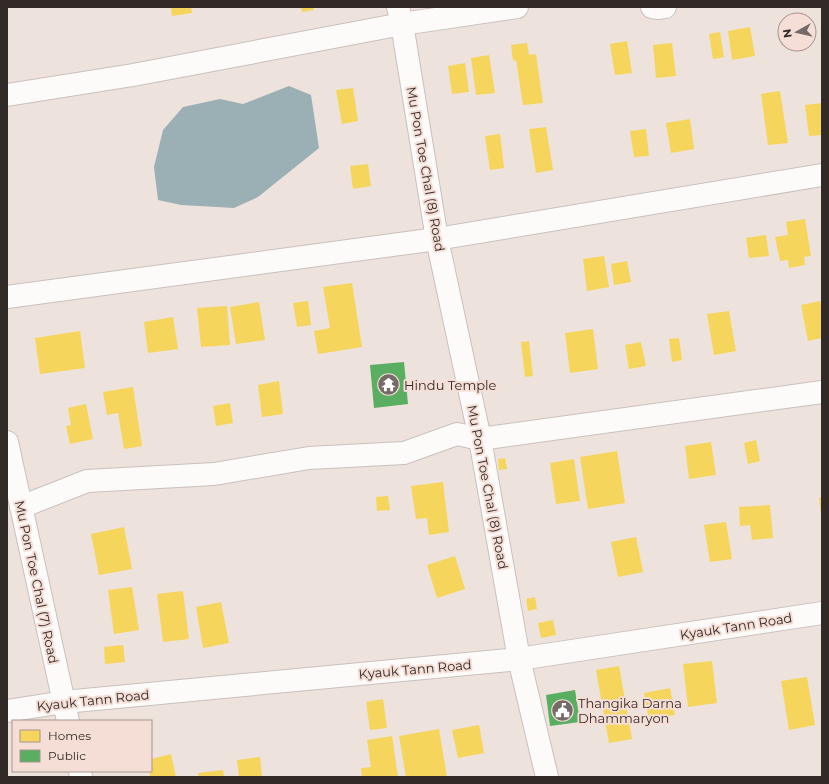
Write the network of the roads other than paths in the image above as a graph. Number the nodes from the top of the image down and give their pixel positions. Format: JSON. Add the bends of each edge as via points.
{"nodes":[{"id":1,"x":518,"y":7,"type":"edge"},
{"id":2,"x":652,"y":7,"type":"edge"},
{"id":3,"x":665,"y":7,"type":"edge"},
{"id":4,"x":400,"y":15,"type":"edge"},
{"id":5,"x":7,"y":95,"type":"edge"},
{"id":6,"x":822,"y":175,"type":"edge"},
{"id":7,"x":437,"y":239,"type":"junction"},
{"id":8,"x":7,"y":297,"type":"edge"},
{"id":9,"x":822,"y":392,"type":"edge"},
{"id":10,"x":480,"y":439,"type":"junction"},
{"id":11,"x":7,"y":442,"type":"edge"},
{"id":12,"x":21,"y":507,"type":"junction"},
{"id":13,"x":822,"y":613,"type":"edge"},
{"id":14,"x":519,"y":659,"type":"junction"},
{"id":15,"x":7,"y":711,"type":"edge"},
{"id":16,"x":66,"y":712,"type":"edge"},
{"id":17,"x":547,"y":777,"type":"edge"}],
"edges":[{"from":1,"to":4,"type":"street"},
{"from":2,"to":3,"type":"street"},
{"from":4,"to":5,"type":"street","via":[[133,75]]},
{"from":4,"to":7,"type":"street","name":"Mu Pon Toe Chal (8) Road"},
{"from":6,"to":7,"type":"street"},
{"from":7,"to":8,"type":"street"},
{"from":7,"to":10,"type":"street","name":"Mu Pon Toe Chal (8) Road"},
{"from":9,"to":10,"type":"street"},
{"from":10,"to":12,"type":"street","via":[[457,434],[404,454],[309,458],[214,474],[87,481]]},
{"from":10,"to":14,"type":"street","name":"Mu Pon Toe Chal (8) Road"},
{"from":11,"to":12,"type":"street","name":"Mu Pon Toe Chal (7) Road"},
{"from":12,"to":16,"type":"street","name":"Mu Pon Toe Chal (7) Road"},
{"from":13,"to":14,"type":"street","name":"Kyauk Tann Road"},
{"from":14,"to":16,"type":"street","name":"Kyauk Tann Road"},
{"from":14,"to":17,"type":"street","name":"Mu Pon Toe Chal (8) Road"},
{"from":15,"to":16,"type":"street","name":"Kyauk Tann Road"}]}
